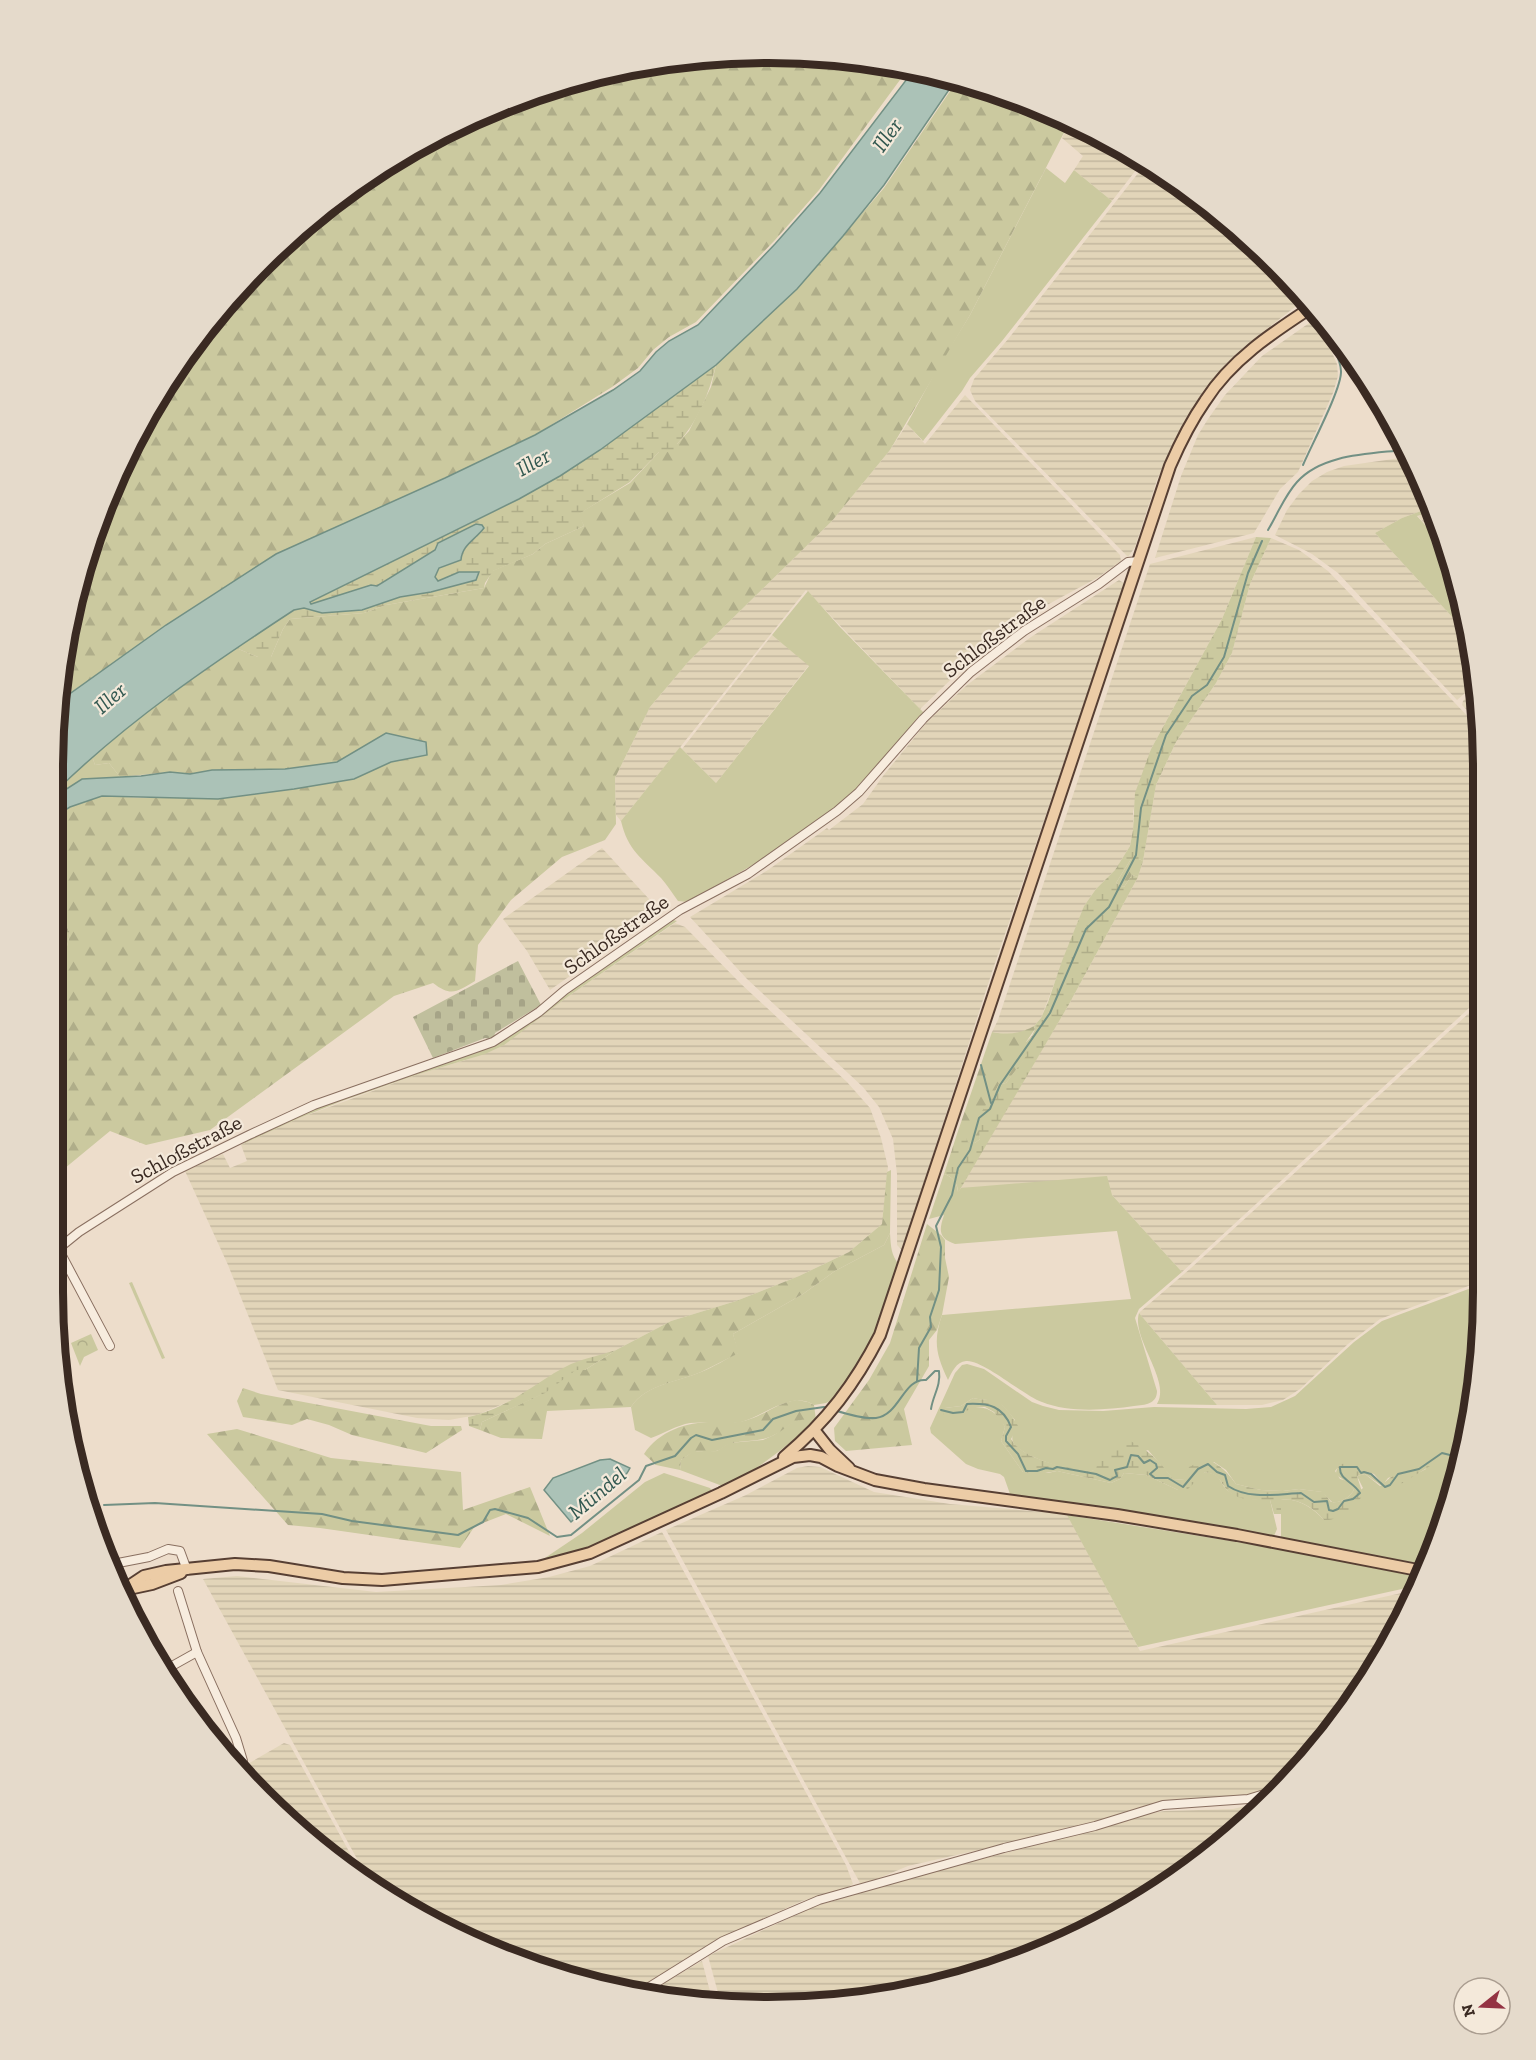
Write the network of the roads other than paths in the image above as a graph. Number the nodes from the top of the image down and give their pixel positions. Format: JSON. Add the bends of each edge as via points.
{"nodes":[{"id":1,"x":1305,"y":312,"type":"edge"},
{"id":2,"x":1138,"y":561,"type":"junction"},
{"id":3,"x":63,"y":1245,"type":"edge"},
{"id":4,"x":63,"y":1263,"type":"edge"},
{"id":5,"x":110,"y":1346,"type":"dead end"},
{"id":6,"x":815,"y":1430,"type":"junction"},
{"id":7,"x":821,"y":1457,"type":"junction"},
{"id":8,"x":775,"y":1465,"type":"junction"},
{"id":9,"x":852,"y":1472,"type":"junction"},
{"id":10,"x":117,"y":1563,"type":"edge"},
{"id":11,"x":1416,"y":1569,"type":"edge"},
{"id":12,"x":187,"y":1570,"type":"junction"},
{"id":13,"x":128,"y":1587,"type":"edge"},
{"id":14,"x":129,"y":1589,"type":"edge"},
{"id":15,"x":178,"y":1591,"type":"dead end"},
{"id":16,"x":197,"y":1652,"type":"junction"},
{"id":17,"x":171,"y":1666,"type":"edge"},
{"id":18,"x":239,"y":1758,"type":"edge"},
{"id":19,"x":1263,"y":1794,"type":"edge"},
{"id":20,"x":650,"y":1986,"type":"edge"}],
"edges":[{"from":1,"to":2,"type":"main road","via":[[1247,353],[1206,399],[1170,466]]},
{"from":2,"to":3,"type":"street","name":"Schloßstraße","via":[[1128,562],[1024,631],[971,672],[837,811],[748,874],[680,910],[493,1042],[314,1105],[249,1135],[173,1172]]},
{"from":2,"to":6,"type":"main road","via":[[880,1335],[867,1360]]},
{"from":4,"to":5,"type":"street","name":"Schloßstraße"},
{"from":6,"to":7,"type":"main road"},
{"from":6,"to":8,"type":"main road"},
{"from":6,"to":9,"type":"main road"},
{"from":7,"to":8,"type":"main road","via":[[793,1457]]},
{"from":7,"to":9,"type":"main road"},
{"from":8,"to":12,"type":"main road","via":[[590,1553],[538,1567],[382,1580],[236,1564]]},
{"from":9,"to":11,"type":"main road","via":[[924,1489],[1117,1515]]},
{"from":10,"to":12,"type":"street","via":[[174,1549],[180,1551]]},
{"from":12,"to":13,"type":"main road","via":[[144,1576]]},
{"from":12,"to":14,"type":"main road"},
{"from":15,"to":16,"type":"street"},
{"from":16,"to":17,"type":"street"},
{"from":16,"to":18,"type":"street","via":[[236,1738]]},
{"from":19,"to":20,"type":"street","via":[[1163,1805],[819,1900],[723,1941]]}]}
